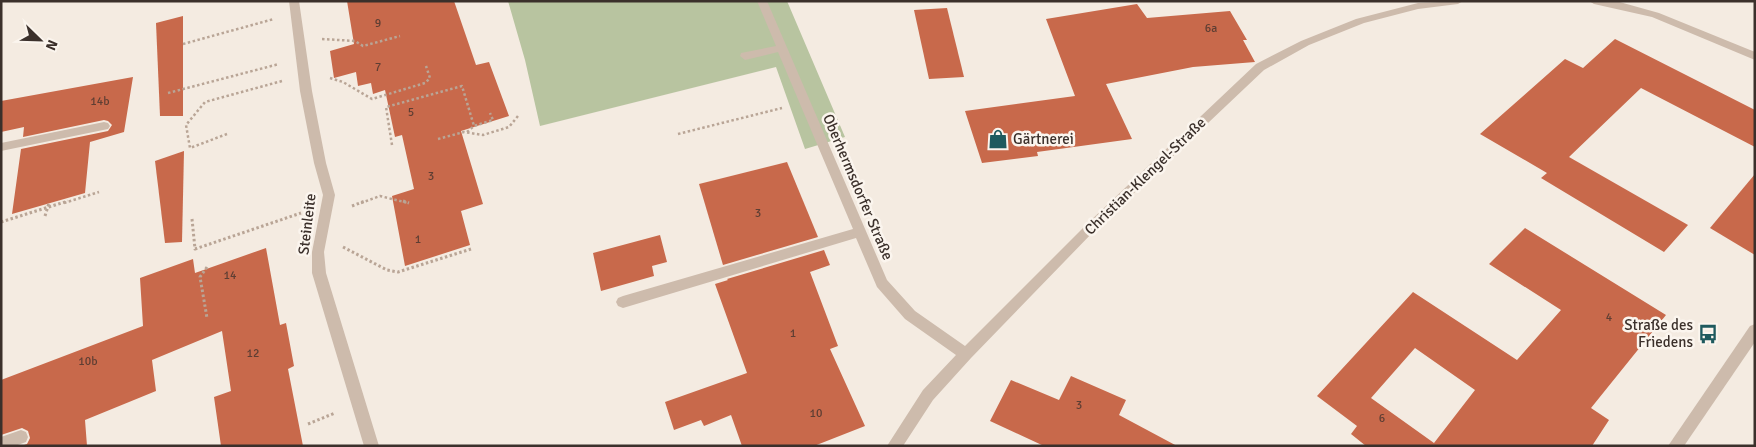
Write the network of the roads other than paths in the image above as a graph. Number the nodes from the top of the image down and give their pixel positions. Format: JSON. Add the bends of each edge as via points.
{"nodes":[{"id":1,"x":294,"y":1,"type":"edge"},
{"id":2,"x":762,"y":1,"type":"edge"},
{"id":3,"x":1458,"y":1,"type":"edge"},
{"id":4,"x":1594,"y":1,"type":"edge"},
{"id":5,"x":1630,"y":1,"type":"edge"},
{"id":6,"x":1649,"y":12,"type":"junction"},
{"id":7,"x":782,"y":48,"type":"junction"},
{"id":8,"x":745,"y":56,"type":"dead end"},
{"id":9,"x":1755,"y":56,"type":"edge"},
{"id":10,"x":104,"y":126,"type":"dead end"},
{"id":11,"x":1,"y":147,"type":"edge"},
{"id":12,"x":859,"y":232,"type":"junction"},
{"id":13,"x":623,"y":302,"type":"dead end"},
{"id":14,"x":1755,"y":330,"type":"edge"},
{"id":15,"x":966,"y":354,"type":"junction"},
{"id":16,"x":21,"y":437,"type":"dead end"},
{"id":17,"x":1,"y":444,"type":"edge"},
{"id":18,"x":372,"y":446,"type":"edge"},
{"id":19,"x":894,"y":446,"type":"edge"},
{"id":20,"x":1675,"y":446,"type":"edge"}],
"edges":[{"from":1,"to":18,"type":"street","name":"Steinleite","via":[[304,75],[329,195],[318,252],[319,273]]},
{"from":2,"to":7,"type":"street","name":"Oberhermsdorfer Straße"},
{"from":3,"to":15,"type":"street","name":"Christian-Klengel-Straße","via":[[1418,6],[1360,21],[1304,44],[1260,68],[1092,226]]},
{"from":4,"to":6,"type":"street"},
{"from":5,"to":6,"type":"street"},
{"from":6,"to":9,"type":"street"},
{"from":7,"to":8,"type":"street"},
{"from":7,"to":12,"type":"street","name":"Oberhermsdorfer Straße"},
{"from":10,"to":11,"type":"street"},
{"from":12,"to":13,"type":"street"},
{"from":12,"to":15,"type":"street","name":"Oberhermsdorfer Straße","via":[[882,283],[910,315]]},
{"from":14,"to":20,"type":"street"},
{"from":15,"to":19,"type":"street","name":"Christian-Klengel-Straße","via":[[928,395]]},
{"from":16,"to":17,"type":"street"}]}
